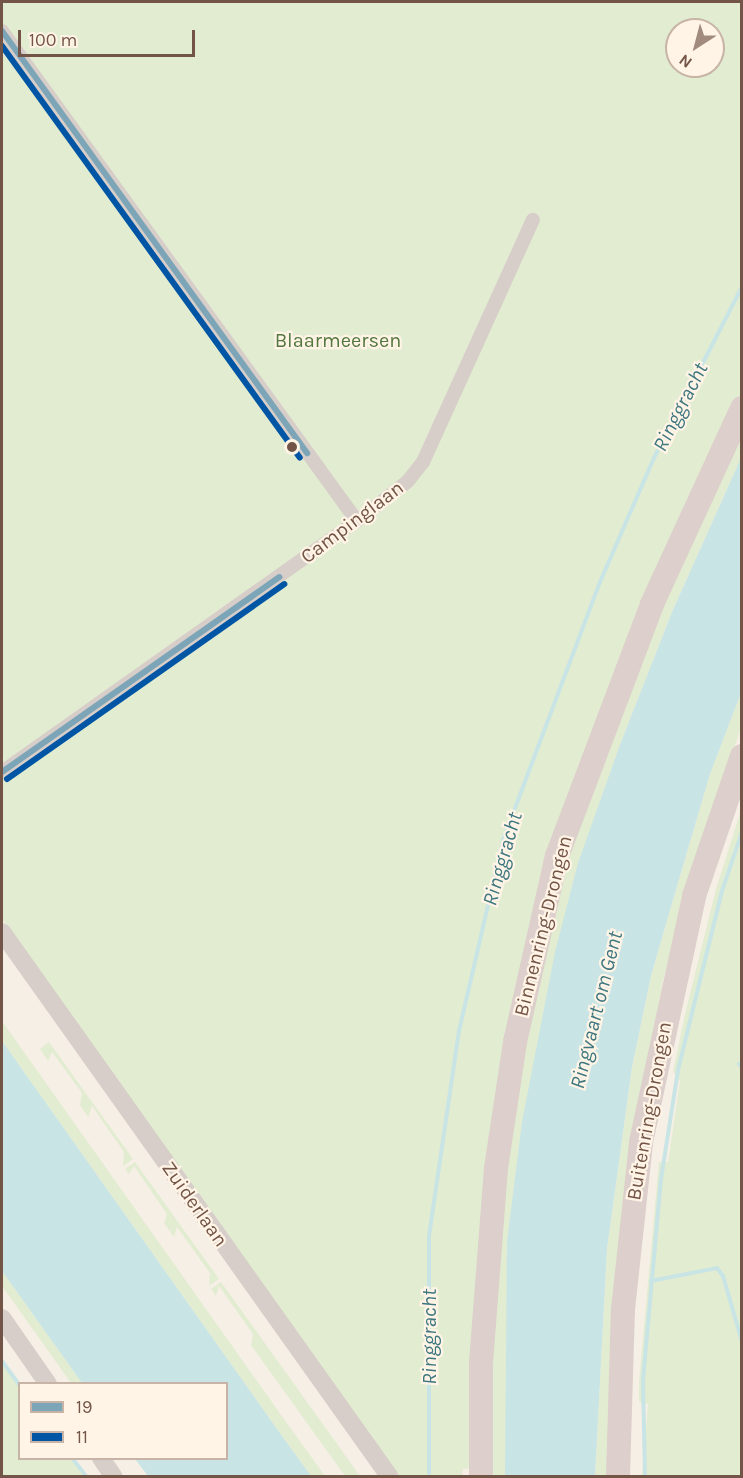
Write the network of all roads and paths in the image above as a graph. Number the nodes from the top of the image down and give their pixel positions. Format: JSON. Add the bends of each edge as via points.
{"nodes":[{"id":1,"x":2,"y":31,"type":"edge"},
{"id":2,"x":533,"y":220,"type":"dead end"},
{"id":3,"x":741,"y":408,"type":"edge"},
{"id":4,"x":357,"y":521,"type":"junction"},
{"id":5,"x":741,"y":756,"type":"edge"},
{"id":6,"x":2,"y":772,"type":"edge"},
{"id":7,"x":2,"y":932,"type":"edge"},
{"id":8,"x":484,"y":1302,"type":"junction"},
{"id":9,"x":2,"y":1318,"type":"edge"},
{"id":10,"x":47,"y":1382,"type":"edge"},
{"id":11,"x":102,"y":1460,"type":"edge"},
{"id":12,"x":113,"y":1476,"type":"edge"},
{"id":13,"x":389,"y":1476,"type":"edge"},
{"id":14,"x":468,"y":1476,"type":"edge"},
{"id":15,"x":482,"y":1476,"type":"edge"},
{"id":16,"x":618,"y":1476,"type":"edge"}],
"edges":[{"from":1,"to":4,"type":"street"},
{"from":2,"to":4,"type":"street","name":"Campinglaan","via":[[423,462],[408,481]]},
{"from":3,"to":8,"type":"highway","name":"Binnenring-Drongen","via":[[652,604],[557,856],[502,1118]]},
{"from":4,"to":6,"type":"street","name":"Campinglaan"},
{"from":5,"to":16,"type":"highway","name":"Buitenring-Drongen","via":[[694,896],[641,1142],[623,1309]]},
{"from":7,"to":13,"type":"street","name":"Zuiderlaan"},
{"from":8,"to":14,"type":"highway","via":[[474,1312],[468,1367]]},
{"from":8,"to":15,"type":"highway","name":"Binnenring-Drongen"},
{"from":9,"to":10,"type":"street"},
{"from":11,"to":12,"type":"street"}]}
